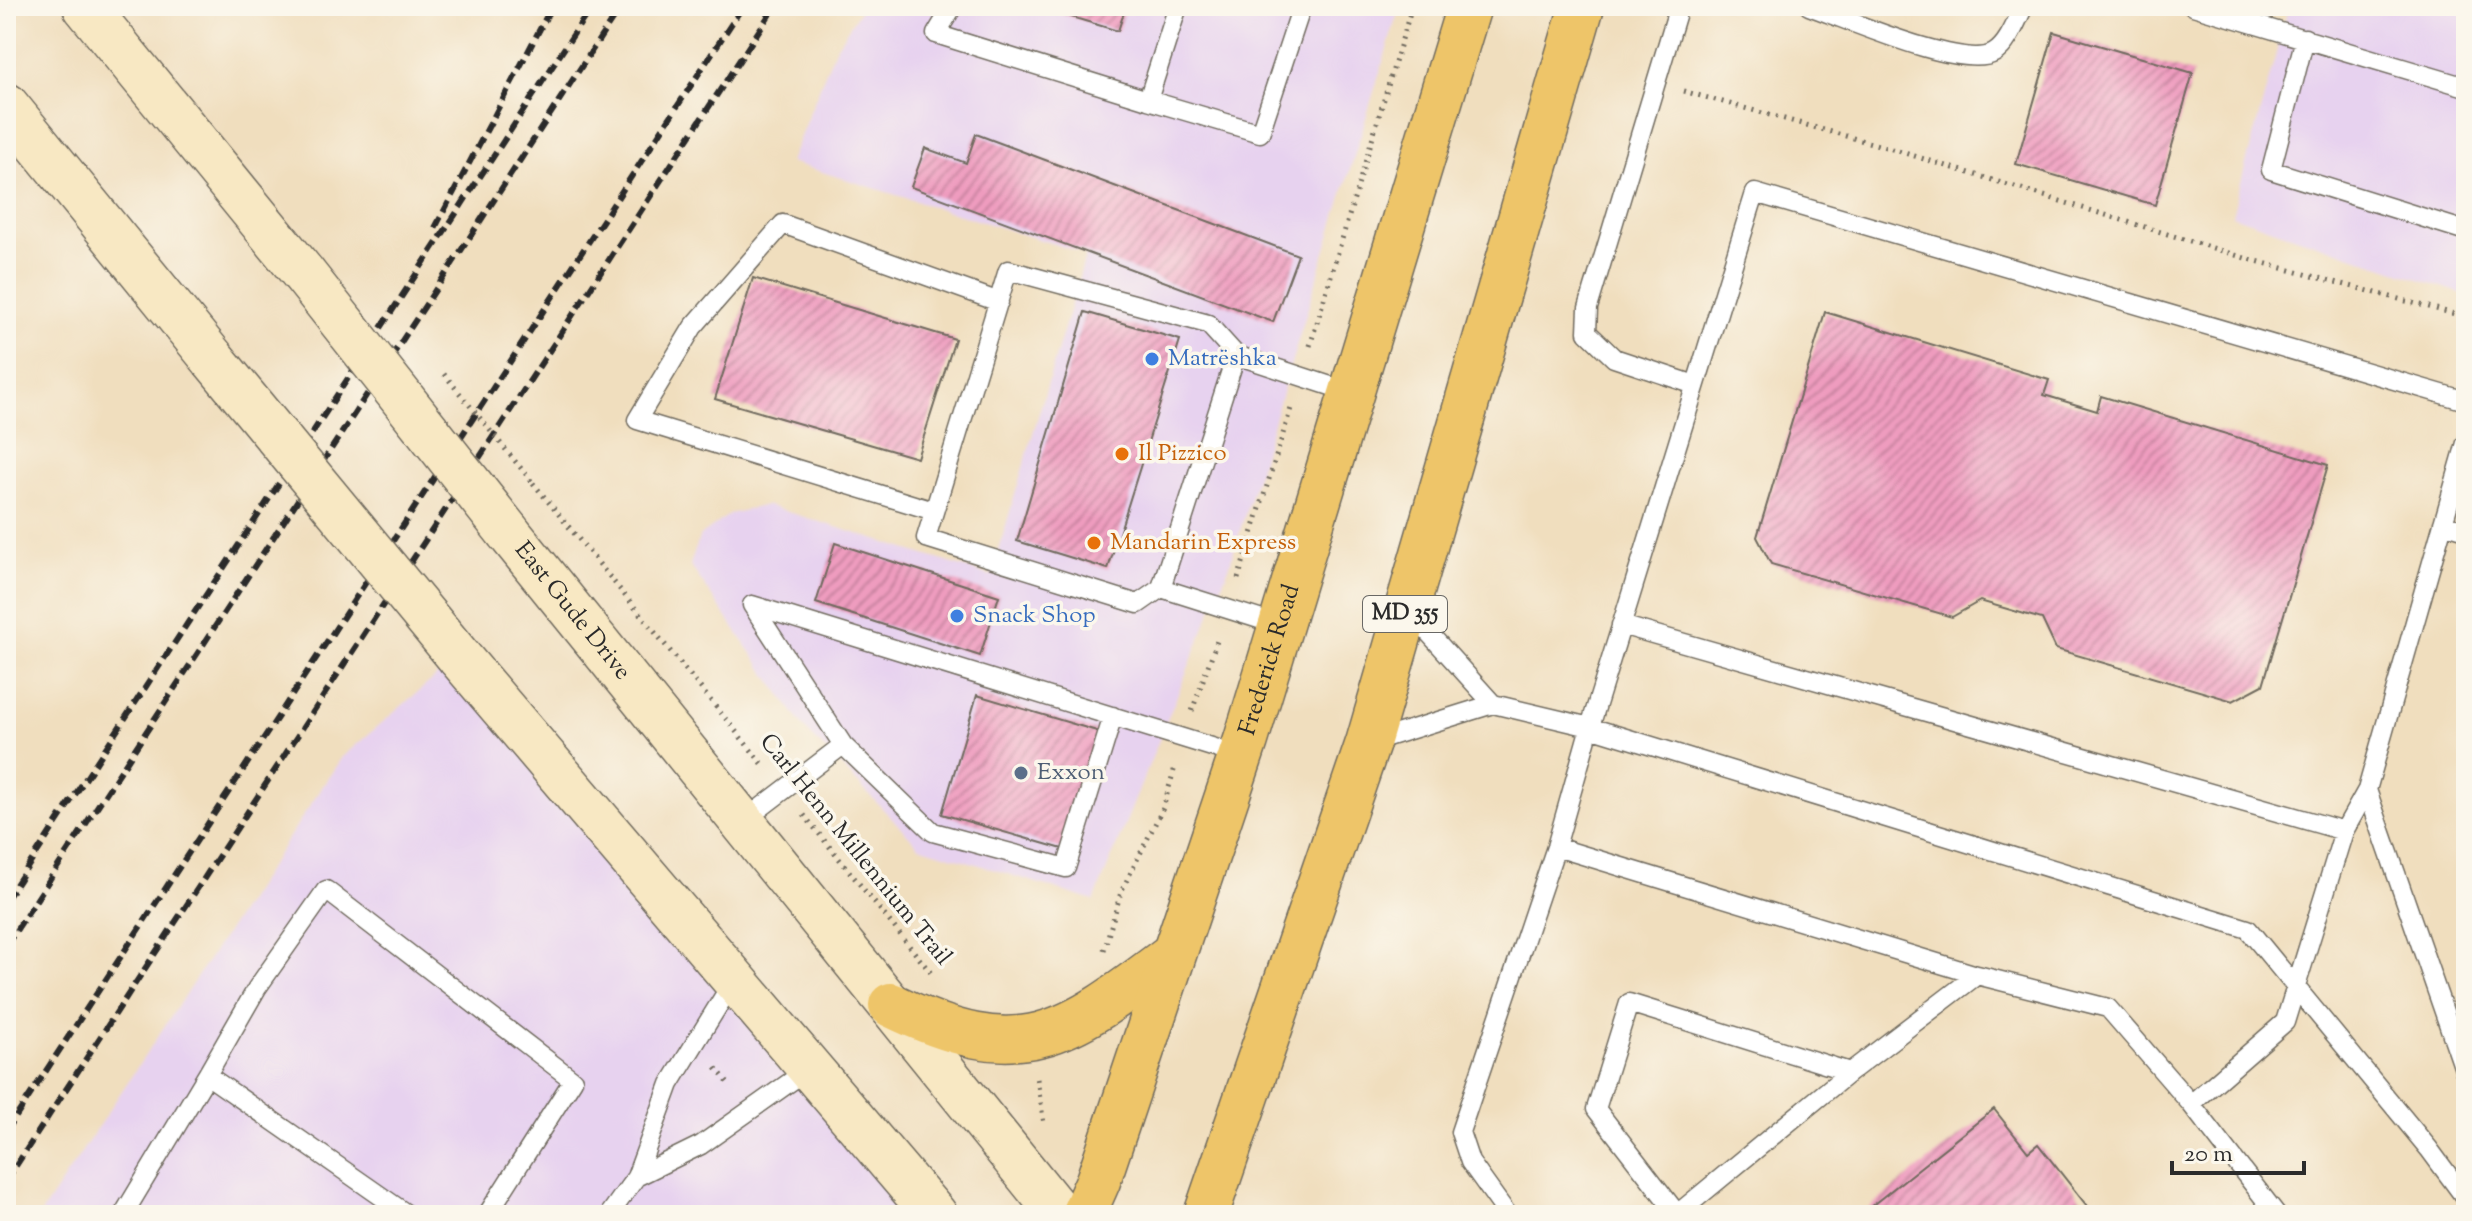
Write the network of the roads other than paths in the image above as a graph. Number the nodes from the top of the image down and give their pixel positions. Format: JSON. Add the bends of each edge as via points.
{"nodes":[{"id":1,"x":85,"y":6,"type":"edge"},
{"id":2,"x":953,"y":6,"type":"edge"},
{"id":3,"x":1178,"y":6,"type":"edge"},
{"id":4,"x":1302,"y":6,"type":"edge"},
{"id":5,"x":1469,"y":6,"type":"edge"},
{"id":6,"x":1582,"y":6,"type":"edge"},
{"id":7,"x":1679,"y":6,"type":"edge"},
{"id":8,"x":1809,"y":6,"type":"edge"},
{"id":9,"x":2024,"y":6,"type":"edge"},
{"id":10,"x":2193,"y":6,"type":"edge"},
{"id":11,"x":2305,"y":38,"type":"junction"},
{"id":12,"x":2466,"y":87,"type":"edge"},
{"id":13,"x":1148,"y":100,"type":"junction"},
{"id":14,"x":6,"y":105,"type":"edge"},
{"id":15,"x":2466,"y":231,"type":"edge"},
{"id":16,"x":999,"y":302,"type":"junction"},
{"id":17,"x":1236,"y":355,"type":"junction"},
{"id":18,"x":1695,"y":385,"type":"junction"},
{"id":19,"x":1352,"y":393,"type":"junction"},
{"id":20,"x":2466,"y":401,"type":"edge"},
{"id":21,"x":2466,"y":443,"type":"edge"},
{"id":22,"x":934,"y":511,"type":"junction"},
{"id":23,"x":2443,"y":523,"type":"junction"},
{"id":24,"x":2466,"y":530,"type":"edge"},
{"id":25,"x":1161,"y":588,"type":"junction"},
{"id":26,"x":1407,"y":608,"type":"junction"},
{"id":27,"x":1621,"y":625,"type":"junction"},
{"id":28,"x":1281,"y":626,"type":"junction"},
{"id":29,"x":1493,"y":704,"type":"junction"},
{"id":30,"x":1113,"y":716,"type":"junction"},
{"id":31,"x":1590,"y":727,"type":"junction"},
{"id":32,"x":1368,"y":743,"type":"junction"},
{"id":33,"x":843,"y":745,"type":"junction"},
{"id":34,"x":1241,"y":756,"type":"junction"},
{"id":35,"x":2367,"y":790,"type":"junction"},
{"id":36,"x":742,"y":822,"type":"junction"},
{"id":37,"x":2344,"y":831,"type":"junction"},
{"id":38,"x":1556,"y":847,"type":"junction"},
{"id":39,"x":1172,"y":955,"type":"junction"},
{"id":40,"x":1977,"y":975,"type":"junction"},
{"id":41,"x":735,"y":977,"type":"junction"},
{"id":42,"x":2296,"y":984,"type":"junction"},
{"id":43,"x":891,"y":1005,"type":"junction"},
{"id":44,"x":811,"y":1068,"type":"junction"},
{"id":45,"x":1850,"y":1072,"type":"junction"},
{"id":46,"x":207,"y":1075,"type":"junction"},
{"id":47,"x":2466,"y":1075,"type":"edge"},
{"id":48,"x":2191,"y":1104,"type":"junction"},
{"id":49,"x":636,"y":1177,"type":"junction"},
{"id":50,"x":2466,"y":1199,"type":"edge"},
{"id":51,"x":123,"y":1215,"type":"edge"},
{"id":52,"x":408,"y":1215,"type":"edge"},
{"id":53,"x":487,"y":1215,"type":"edge"},
{"id":54,"x":609,"y":1215,"type":"edge"},
{"id":55,"x":935,"y":1215,"type":"edge"},
{"id":56,"x":1060,"y":1215,"type":"edge"},
{"id":57,"x":1083,"y":1215,"type":"edge"},
{"id":58,"x":1206,"y":1215,"type":"edge"},
{"id":59,"x":1508,"y":1215,"type":"edge"},
{"id":60,"x":1677,"y":1215,"type":"edge"},
{"id":61,"x":2277,"y":1215,"type":"edge"}],
"edges":[{"from":1,"to":36,"type":"main road","name":"East Gude Drive","bridge":true},
{"from":2,"to":13,"type":"lane","via":[[936,34]]},
{"from":3,"to":13,"type":"lane"},
{"from":4,"to":13,"type":"lane","via":[[1260,133]]},
{"from":5,"to":19,"type":"main road","name":"Frederick Road"},
{"from":6,"to":26,"type":"main road","number":"MD 355"},
{"from":7,"to":18,"type":"lane","via":[[1588,308],[1587,332],[1614,358]]},
{"from":8,"to":9,"type":"lane","via":[[1951,56],[1978,59],[1997,52]]},
{"from":10,"to":11,"type":"lane"},
{"from":11,"to":12,"type":"lane"},
{"from":11,"to":15,"type":"lane","via":[[2271,170]]},
{"from":14,"to":41,"type":"main road","bridge":true,"via":[[459,657]]},
{"from":16,"to":17,"type":"lane","via":[[1008,270],[1208,324]]},
{"from":16,"to":22,"type":"lane"},
{"from":16,"to":22,"type":"lane","via":[[783,224],[693,327],[637,420]]},
{"from":17,"to":19,"type":"lane"},
{"from":17,"to":25,"type":"lane"},
{"from":18,"to":20,"type":"lane","via":[[1755,193]]},
{"from":18,"to":27,"type":"lane"},
{"from":19,"to":28,"type":"main road","name":"Frederick Road"},
{"from":21,"to":23,"type":"lane"},
{"from":22,"to":25,"type":"lane","via":[[926,538],[1138,604]]},
{"from":23,"to":24,"type":"lane"},
{"from":23,"to":35,"type":"lane"},
{"from":25,"to":28,"type":"lane"},
{"from":26,"to":29,"type":"lane"},
{"from":26,"to":32,"type":"main road","number":"MD 355"},
{"from":27,"to":31,"type":"lane"},
{"from":27,"to":37,"type":"lane"},
{"from":28,"to":34,"type":"main road","name":"Frederick Road"},
{"from":29,"to":31,"type":"lane"},
{"from":29,"to":32,"type":"lane"},
{"from":30,"to":33,"type":"lane","via":[[1066,868],[933,832]]},
{"from":30,"to":33,"type":"lane","via":[[752,605]]},
{"from":30,"to":34,"type":"lane"},
{"from":31,"to":38,"type":"lane"},
{"from":31,"to":42,"type":"lane","via":[[2248,929]]},
{"from":32,"to":58,"type":"main road","number":"MD 355"},
{"from":33,"to":36,"type":"lane"},
{"from":34,"to":39,"type":"main road","name":"Frederick Road"},
{"from":35,"to":37,"type":"lane"},
{"from":35,"to":47,"type":"lane"},
{"from":36,"to":43,"type":"main road","name":"East Gude Drive"},
{"from":37,"to":42,"type":"lane"},
{"from":38,"to":40,"type":"lane"},
{"from":38,"to":59,"type":"lane","via":[[1460,1132],[1470,1162]]},
{"from":39,"to":43,"type":"main road","via":[[1079,1021],[1031,1038],[971,1037],[937,1028]]},
{"from":39,"to":57,"type":"main road","name":"Frederick Road"},
{"from":40,"to":45,"type":"lane"},
{"from":40,"to":48,"type":"lane","via":[[2108,1008]]},
{"from":41,"to":44,"type":"main road"},
{"from":41,"to":49,"type":"lane","via":[[670,1084]]},
{"from":42,"to":48,"type":"lane","via":[[2285,1022]]},
{"from":42,"to":50,"type":"lane"},
{"from":43,"to":56,"type":"main road","name":"East Gude Drive"},
{"from":44,"to":49,"type":"lane","via":[[701,1145]]},
{"from":44,"to":55,"type":"main road"},
{"from":45,"to":60,"type":"lane"},
{"from":45,"to":60,"type":"lane","via":[[1629,1003],[1596,1109]]},
{"from":46,"to":51,"type":"lane"},
{"from":46,"to":52,"type":"lane"},
{"from":46,"to":53,"type":"lane","via":[[257,988],[326,890],[573,1080]]},
{"from":48,"to":61,"type":"lane"},
{"from":49,"to":54,"type":"lane"}]}
